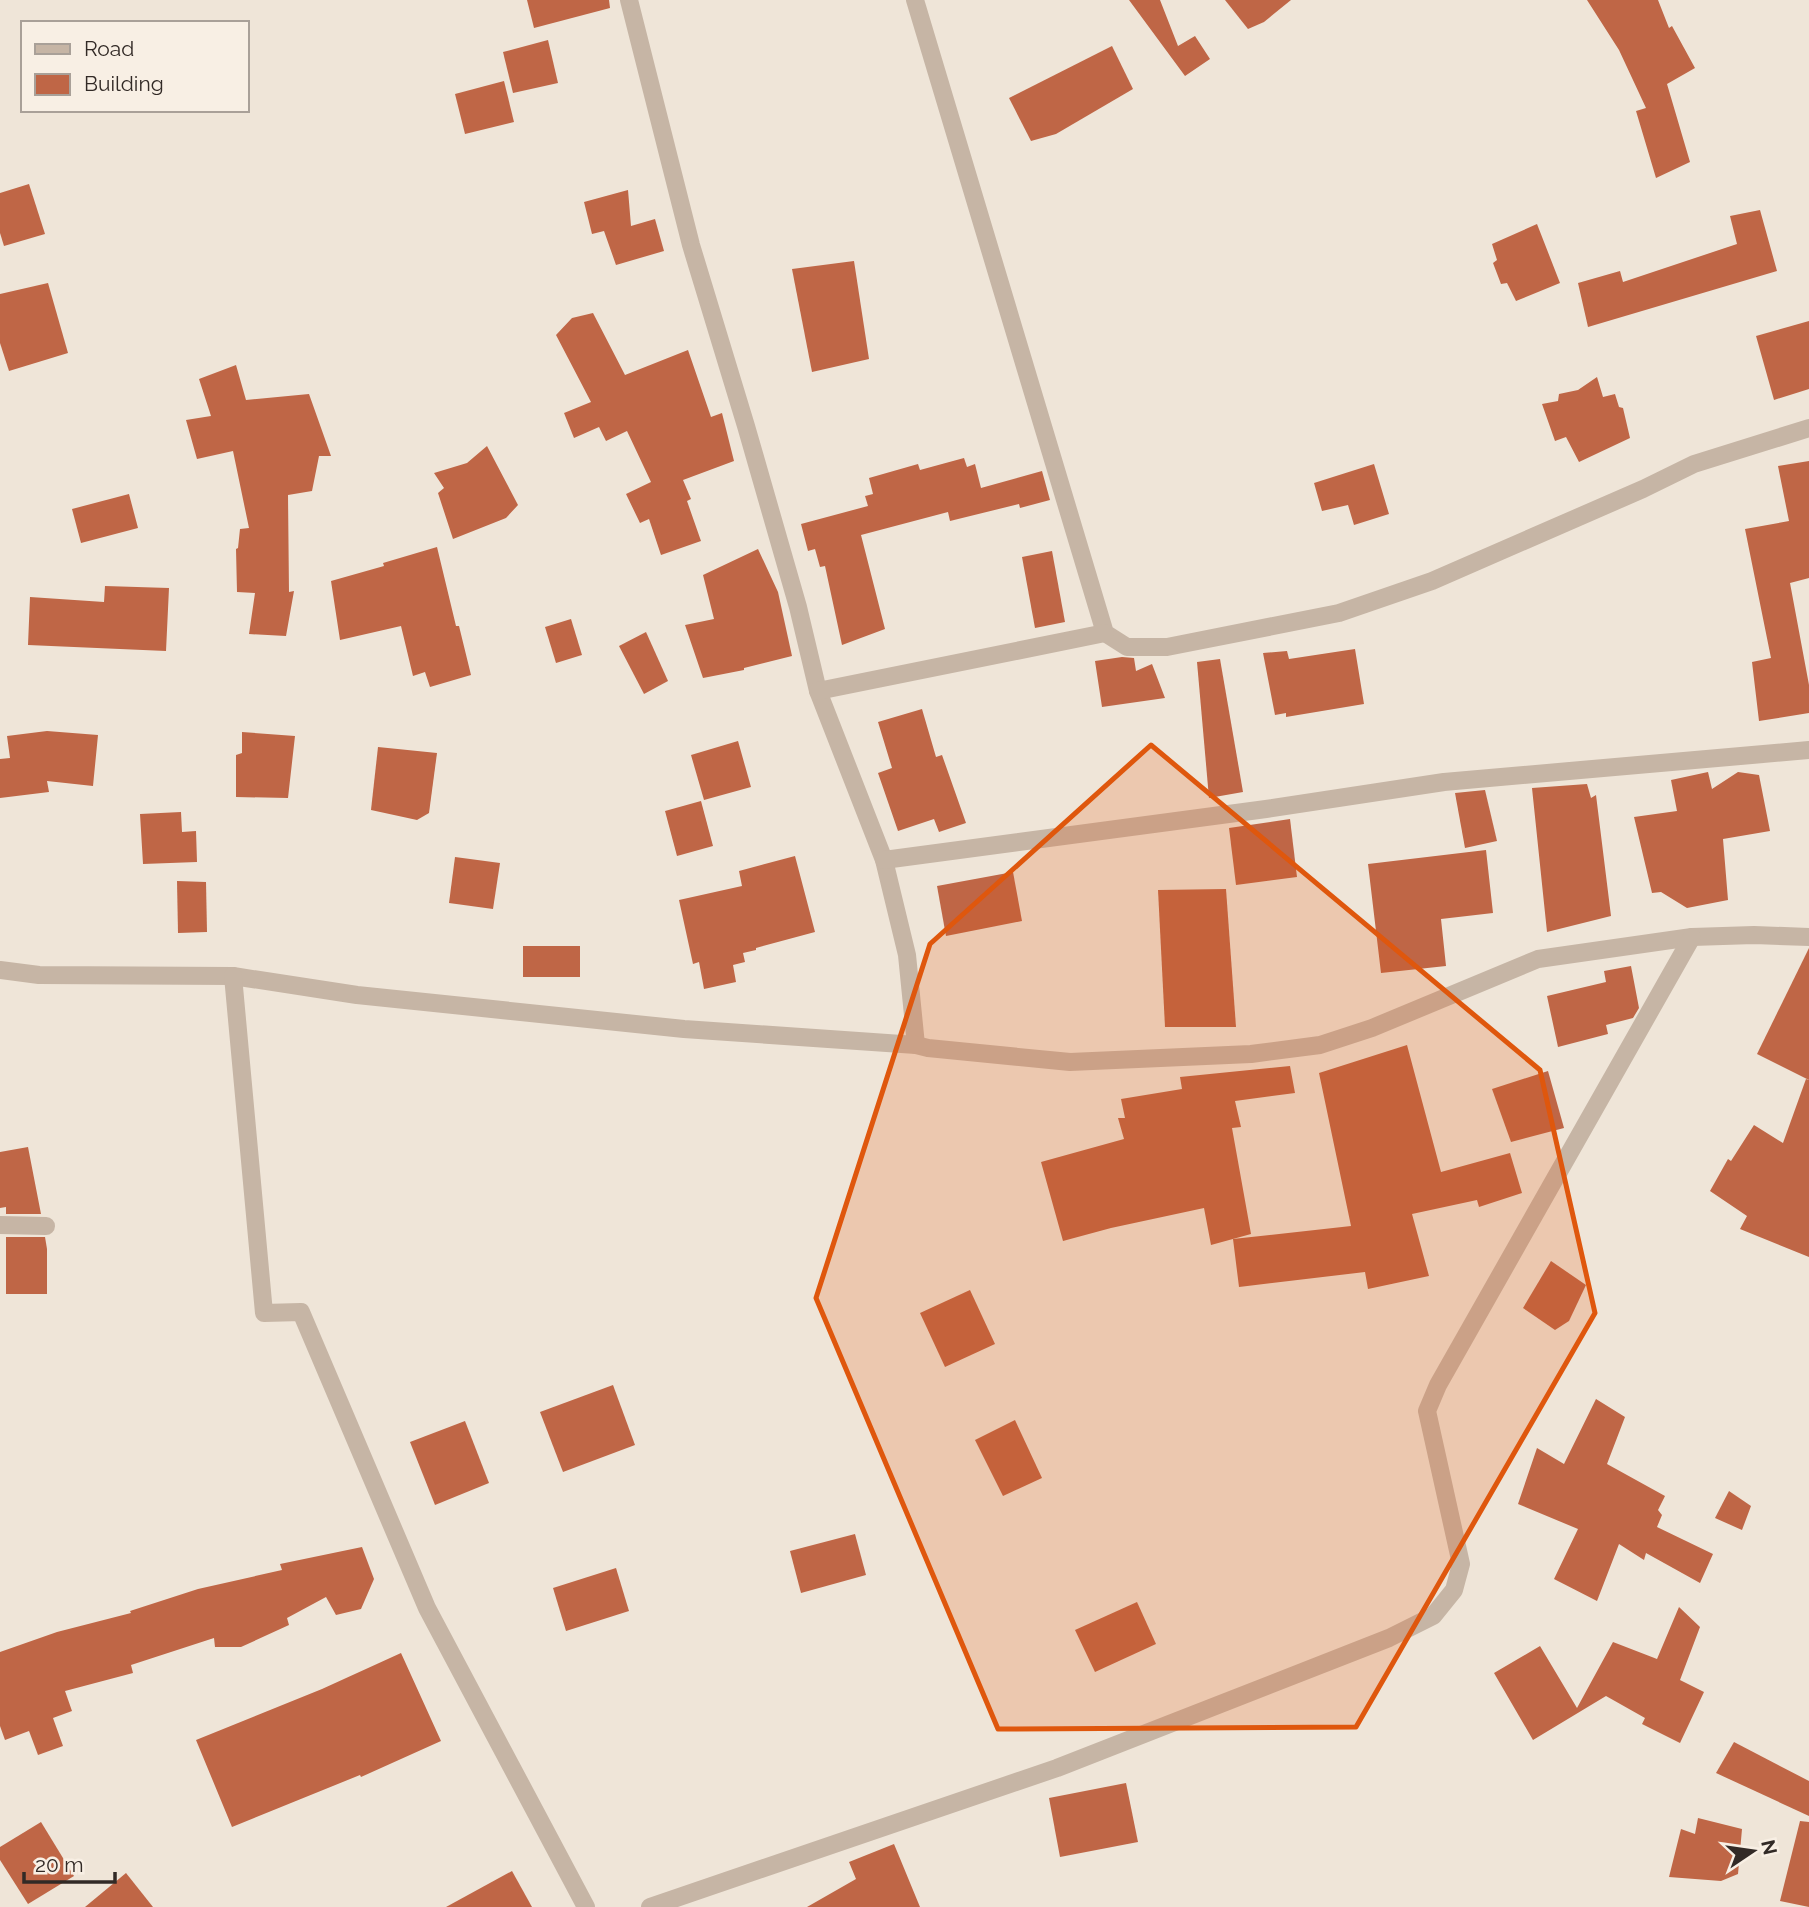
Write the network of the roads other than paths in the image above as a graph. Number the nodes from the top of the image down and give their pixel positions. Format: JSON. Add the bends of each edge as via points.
{"nodes":[{"id":1,"x":629,"y":0,"type":"edge"},
{"id":2,"x":915,"y":0,"type":"edge"},
{"id":3,"x":1809,"y":428,"type":"edge"},
{"id":4,"x":1105,"y":633,"type":"junction"},
{"id":5,"x":818,"y":691,"type":"junction"},
{"id":6,"x":1809,"y":750,"type":"edge"},
{"id":7,"x":884,"y":860,"type":"junction"},
{"id":8,"x":1692,"y":937,"type":"junction"},
{"id":9,"x":1809,"y":937,"type":"edge"},
{"id":10,"x":0,"y":970,"type":"edge"},
{"id":11,"x":233,"y":976,"type":"junction"},
{"id":12,"x":916,"y":1045,"type":"junction"},
{"id":13,"x":0,"y":1224,"type":"edge"},
{"id":14,"x":46,"y":1226,"type":"dead end"},
{"id":15,"x":586,"y":1907,"type":"edge"},
{"id":16,"x":650,"y":1907,"type":"edge"}],
"edges":[{"from":1,"to":5,"type":"street","via":[[691,245],[799,607]]},
{"from":2,"to":4,"type":"street"},
{"from":3,"to":4,"type":"street","via":[[1693,464],[1432,581],[1339,613],[1167,648],[1127,647]]},
{"from":4,"to":5,"type":"street"},
{"from":5,"to":7,"type":"street"},
{"from":6,"to":7,"type":"street","via":[[1444,782]]},
{"from":7,"to":12,"type":"street","via":[[907,956]]},
{"from":8,"to":9,"type":"street"},
{"from":8,"to":12,"type":"street","via":[[1538,958],[1320,1045],[1251,1054],[1070,1062]]},
{"from":8,"to":16,"type":"street","via":[[1438,1385],[1427,1412],[1461,1564],[1454,1590],[1433,1616],[1388,1639],[1057,1768]]},
{"from":10,"to":11,"type":"street","via":[[39,975]]},
{"from":11,"to":12,"type":"street","via":[[357,995],[684,1029]]},
{"from":11,"to":15,"type":"street","via":[[264,1313],[301,1312],[427,1608]]},
{"from":13,"to":14,"type":"street"}]}
